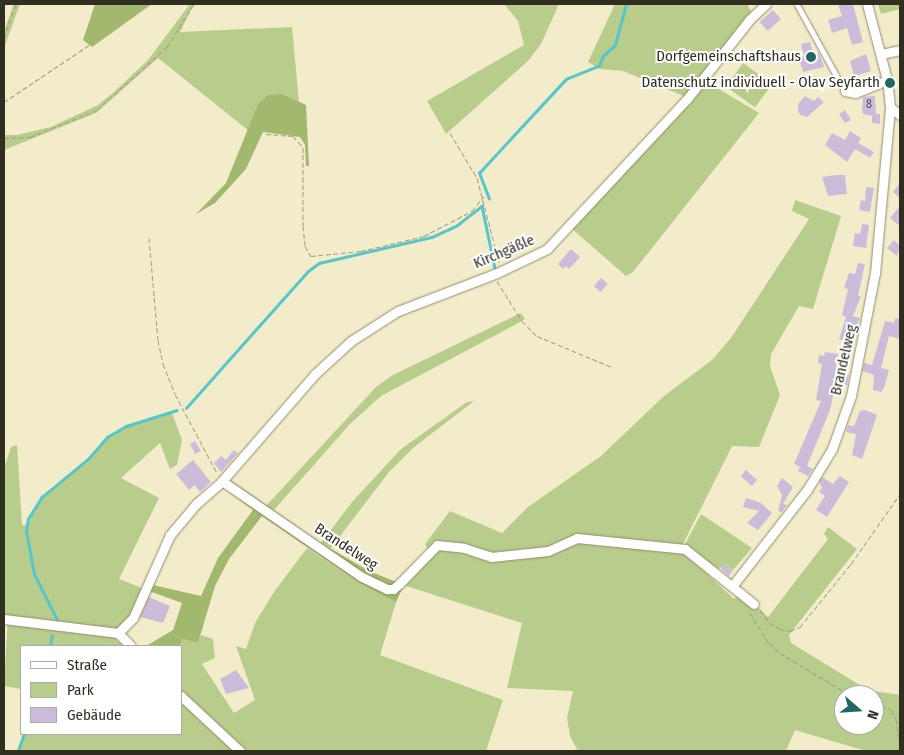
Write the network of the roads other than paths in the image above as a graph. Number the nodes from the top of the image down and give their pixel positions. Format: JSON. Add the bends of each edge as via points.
{"nodes":[{"id":1,"x":766,"y":4,"type":"edge"},
{"id":2,"x":797,"y":4,"type":"edge"},
{"id":3,"x":867,"y":4,"type":"edge"},
{"id":4,"x":900,"y":50,"type":"edge"},
{"id":5,"x":881,"y":54,"type":"junction"},
{"id":6,"x":887,"y":80,"type":"junction"},
{"id":7,"x":845,"y":91,"type":"joint"},
{"id":8,"x":890,"y":107,"type":"junction"},
{"id":9,"x":900,"y":114,"type":"edge"},
{"id":10,"x":222,"y":481,"type":"junction"},
{"id":11,"x":733,"y":585,"type":"junction"},
{"id":12,"x":754,"y":604,"type":"road end"},
{"id":13,"x":4,"y":618,"type":"edge"},
{"id":14,"x":118,"y":633,"type":"junction"},
{"id":15,"x":130,"y":645,"type":"edge"},
{"id":16,"x":182,"y":697,"type":"edge"},
{"id":17,"x":240,"y":751,"type":"edge"}],
"edges":[{"from":1,"to":10,"type":"street","name":"Kirchgäßle","via":[[744,25],[687,99],[547,249],[398,311],[351,341],[315,374]]},
{"from":2,"to":7,"type":"lane"},
{"from":3,"to":5,"type":"street","name":"Brandelweg"},
{"from":4,"to":5,"type":"street"},
{"from":5,"to":6,"type":"street","name":"Brandelweg"},
{"from":6,"to":7,"type":"street","via":[[854,93]]},
{"from":6,"to":8,"type":"street","name":"Brandelweg"},
{"from":8,"to":9,"type":"street"},
{"from":8,"to":11,"type":"street","name":"Brandelweg","via":[[875,273],[852,396],[832,449],[807,490]]},
{"from":10,"to":11,"type":"street","name":"Brandelweg","via":[[360,576],[387,589],[394,589],[437,545],[464,548],[491,557],[548,551],[577,538],[685,549]]},
{"from":10,"to":14,"type":"street","name":"Kirchgäßle","via":[[196,504],[170,535],[133,618]]},
{"from":11,"to":12,"type":"street","name":"Brandelweg"},
{"from":13,"to":14,"type":"street"},
{"from":14,"to":15,"type":"street"},
{"from":16,"to":17,"type":"street"}]}
